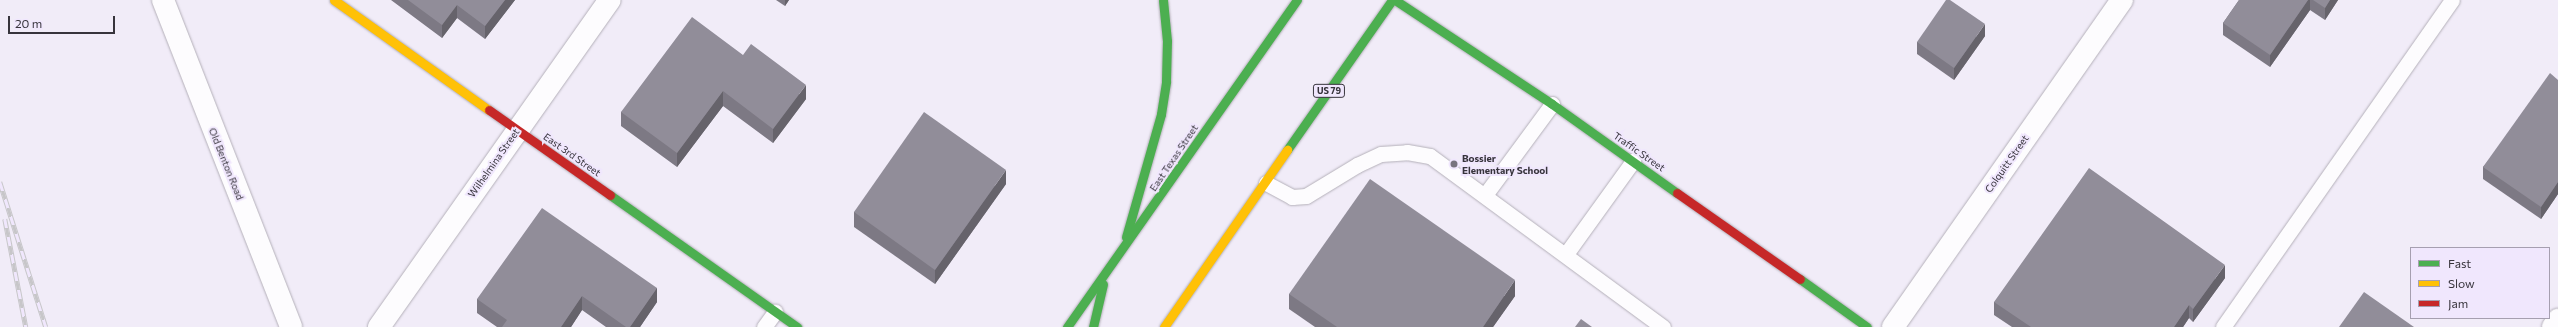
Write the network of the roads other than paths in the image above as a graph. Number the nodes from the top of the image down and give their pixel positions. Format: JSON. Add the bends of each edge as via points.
{"nodes":[{"id":1,"x":163,"y":0,"type":"edge"},
{"id":2,"x":334,"y":0,"type":"edge"},
{"id":3,"x":610,"y":0,"type":"edge"},
{"id":4,"x":1163,"y":0,"type":"edge"},
{"id":5,"x":1297,"y":0,"type":"edge"},
{"id":6,"x":1393,"y":0,"type":"edge"},
{"id":7,"x":2122,"y":0,"type":"edge"},
{"id":8,"x":2452,"y":0,"type":"edge"},
{"id":9,"x":1552,"y":104,"type":"junction"},
{"id":10,"x":518,"y":129,"type":"junction"},
{"id":11,"x":1633,"y":161,"type":"junction"},
{"id":12,"x":1266,"y":183,"type":"junction"},
{"id":13,"x":1485,"y":195,"type":"junction"},
{"id":14,"x":1123,"y":249,"type":"junction"},
{"id":15,"x":1566,"y":254,"type":"junction"},
{"id":16,"x":1105,"y":275,"type":"junction"},
{"id":17,"x":775,"y":312,"type":"junction"},
{"id":18,"x":2558,"y":320,"type":"edge"},
{"id":19,"x":291,"y":327,"type":"edge"},
{"id":20,"x":379,"y":327,"type":"edge"},
{"id":21,"x":764,"y":327,"type":"edge"},
{"id":22,"x":797,"y":327,"type":"edge"},
{"id":23,"x":1067,"y":327,"type":"edge"},
{"id":24,"x":1093,"y":327,"type":"edge"},
{"id":25,"x":1164,"y":327,"type":"edge"},
{"id":26,"x":1663,"y":327,"type":"edge"},
{"id":27,"x":1867,"y":327,"type":"edge"},
{"id":28,"x":1893,"y":327,"type":"edge"},
{"id":29,"x":2223,"y":327,"type":"edge"},
{"id":30,"x":2553,"y":327,"type":"edge"}],
"edges":[{"from":1,"to":19,"type":"street","name":"Old Benton Road"},
{"from":2,"to":10,"type":"street","name":"East 3rd Street"},
{"from":3,"to":10,"type":"street","name":"Wilhelmina Street"},
{"from":4,"to":14,"type":"street","via":[[1167,41],[1166,81],[1161,114]]},
{"from":5,"to":14,"type":"street","name":"East Texas Street"},
{"from":6,"to":9,"type":"street","name":"Traffic Street"},
{"from":6,"to":12,"type":"street","number":"US 79"},
{"from":7,"to":28,"type":"street","name":"Colquitt Street"},
{"from":8,"to":29,"type":"lane"},
{"from":9,"to":11,"type":"street","name":"Traffic Street"},
{"from":9,"to":13,"type":"lane"},
{"from":10,"to":17,"type":"street","name":"East 3rd Street"},
{"from":10,"to":20,"type":"street","name":"Wilhelmina Street"},
{"from":11,"to":15,"type":"lane"},
{"from":11,"to":27,"type":"street","name":"Traffic Street"},
{"from":12,"to":13,"type":"lane","via":[[1292,197],[1306,196],[1380,154],[1406,152],[1430,156]]},
{"from":12,"to":25,"type":"street","number":"US 79"},
{"from":13,"to":15,"type":"lane"},
{"from":14,"to":16,"type":"street","name":"East Texas Street"},
{"from":15,"to":26,"type":"lane"},
{"from":16,"to":23,"type":"street","name":"East Texas Street"},
{"from":16,"to":24,"type":"street"},
{"from":17,"to":21,"type":"lane"},
{"from":17,"to":22,"type":"street","name":"East 3rd Street"},
{"from":18,"to":30,"type":"street"}]}
